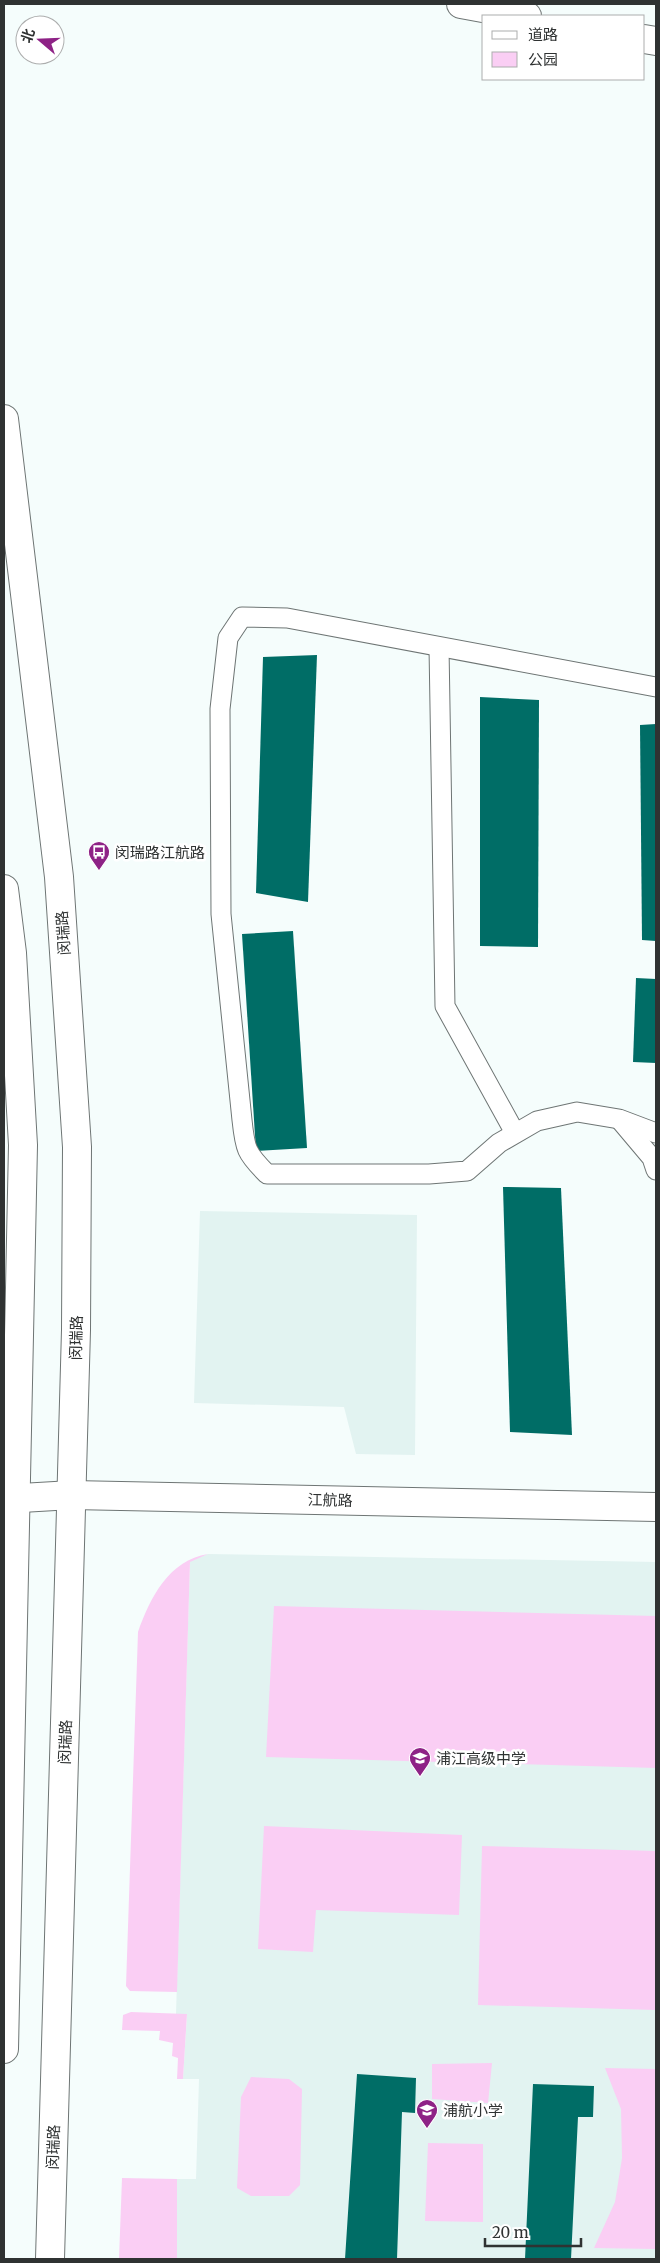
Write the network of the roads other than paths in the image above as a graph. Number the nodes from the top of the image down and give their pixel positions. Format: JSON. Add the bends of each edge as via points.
{"nodes":[{"id":1,"x":461,"y":4,"type":"edge"},
{"id":2,"x":522,"y":15,"type":"edge"},
{"id":3,"x":4,"y":420,"type":"edge"},
{"id":4,"x":439,"y":647,"type":"junction"},
{"id":5,"x":656,"y":687,"type":"edge"},
{"id":6,"x":4,"y":889,"type":"edge"},
{"id":7,"x":620,"y":1119,"type":"junction"},
{"id":8,"x":515,"y":1133,"type":"junction"},
{"id":9,"x":656,"y":1133,"type":"edge"},
{"id":10,"x":656,"y":1170,"type":"edge"},
{"id":11,"x":72,"y":1495,"type":"junction"},
{"id":12,"x":10,"y":1499,"type":"edge"},
{"id":13,"x":656,"y":1507,"type":"edge"},
{"id":14,"x":4,"y":2049,"type":"edge"},
{"id":15,"x":50,"y":2259,"type":"edge"}],
"edges":[{"from":1,"to":2,"type":"main road"},
{"from":3,"to":11,"type":"main road","name":"闵瑞路","via":[[59,877],[77,1148]]},
{"from":4,"to":5,"type":"lane"},
{"from":4,"to":8,"type":"lane","via":[[445,1006]]},
{"from":4,"to":8,"type":"lane","via":[[287,618],[242,618],[228,638],[220,709],[221,914],[244,1140],[250,1156],[267,1174],[429,1174],[467,1171],[498,1142]]},
{"from":6,"to":12,"type":"main road","via":[[12,953],[24,1144]]},
{"from":7,"to":8,"type":"lane","via":[[577,1112],[537,1121]]},
{"from":7,"to":9,"type":"lane"},
{"from":7,"to":10,"type":"lane","via":[[652,1158]]},
{"from":11,"to":12,"type":"main road","name":"江航路"},
{"from":11,"to":13,"type":"main road","name":"江航路"},
{"from":11,"to":15,"type":"main road","name":"闵瑞路"},
{"from":12,"to":14,"type":"main road"}]}
